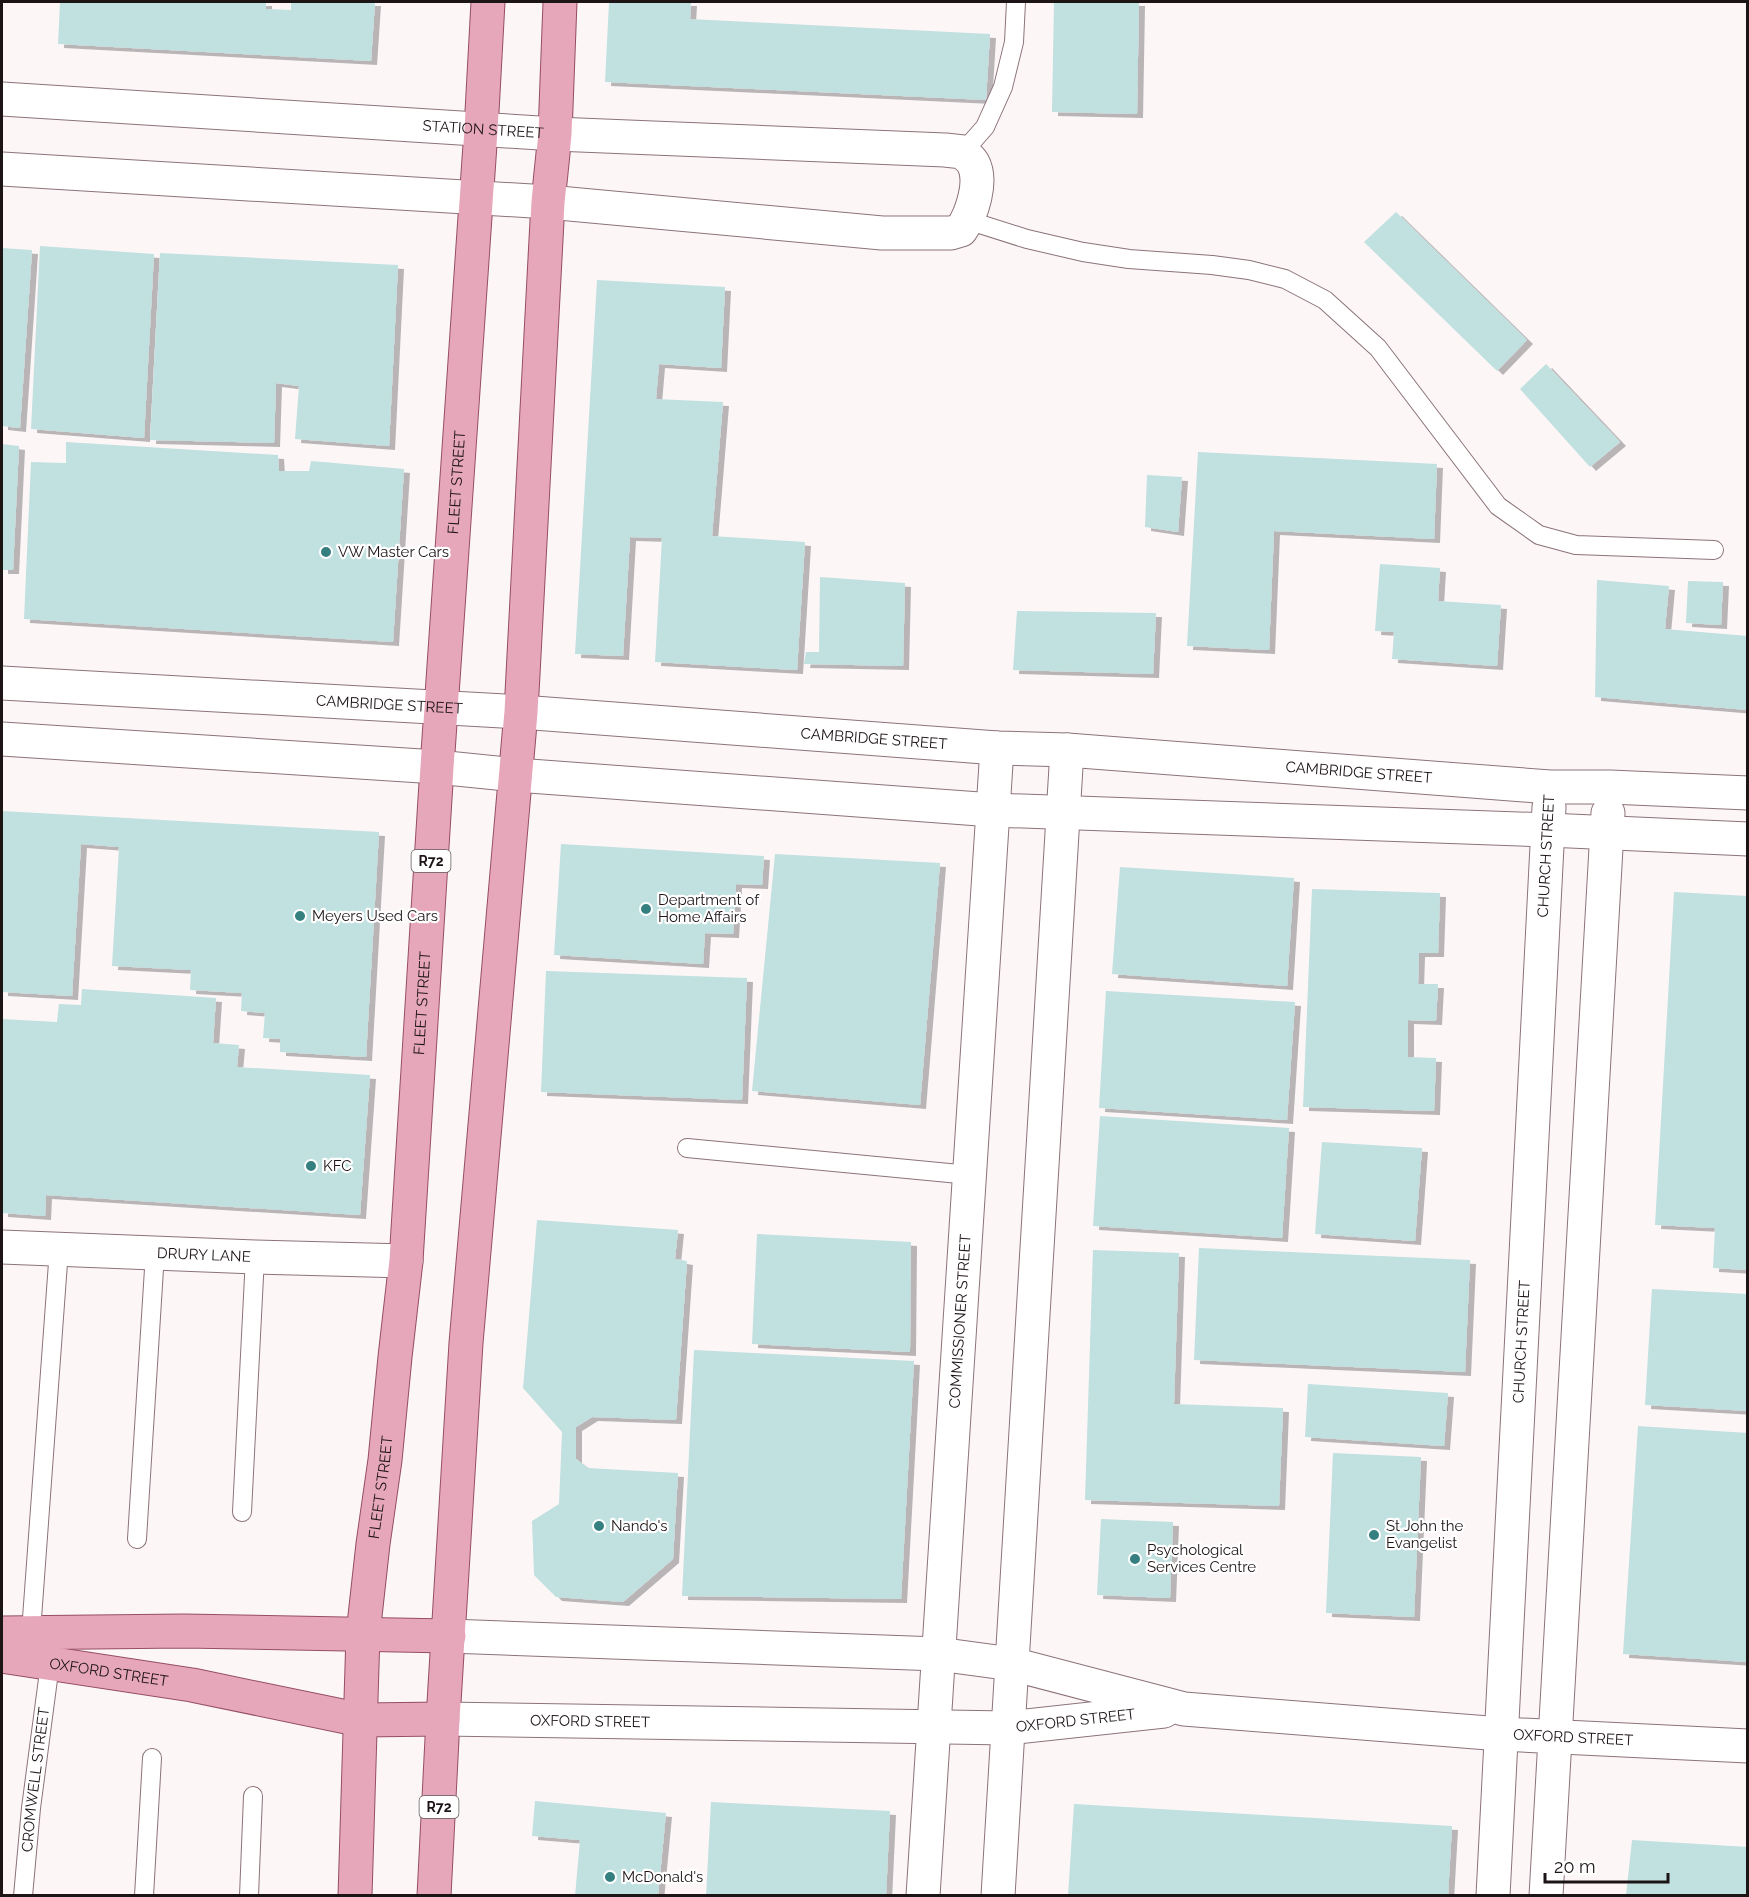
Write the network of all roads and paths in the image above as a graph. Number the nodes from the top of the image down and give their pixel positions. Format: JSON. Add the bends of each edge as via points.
{"nodes":[{"id":1,"x":488,"y":2,"type":"edge"},
{"id":2,"x":560,"y":2,"type":"edge"},
{"id":3,"x":1016,"y":2,"type":"edge"},
{"id":4,"x":2,"y":99,"type":"edge"},
{"id":5,"x":482,"y":130,"type":"junction"},
{"id":6,"x":555,"y":134,"type":"junction"},
{"id":7,"x":963,"y":152,"type":"junction"},
{"id":8,"x":2,"y":169,"type":"edge"},
{"id":9,"x":476,"y":198,"type":"junction"},
{"id":10,"x":548,"y":202,"type":"junction"},
{"id":11,"x":959,"y":227,"type":"junction"},
{"id":12,"x":1714,"y":550,"type":"dead end"},
{"id":13,"x":2,"y":682,"type":"edge"},
{"id":14,"x":441,"y":707,"type":"junction"},
{"id":15,"x":521,"y":712,"type":"junction"},
{"id":16,"x":2,"y":739,"type":"edge"},
{"id":17,"x":997,"y":748,"type":"junction"},
{"id":18,"x":1066,"y":750,"type":"junction"},
{"id":19,"x":436,"y":767,"type":"junction"},
{"id":20,"x":516,"y":775,"type":"junction"},
{"id":21,"x":1550,"y":787,"type":"junction"},
{"id":22,"x":1610,"y":787,"type":"junction"},
{"id":23,"x":1748,"y":794,"type":"edge"},
{"id":24,"x":993,"y":810,"type":"junction"},
{"id":25,"x":1063,"y":813,"type":"junction"},
{"id":26,"x":1548,"y":830,"type":"junction"},
{"id":27,"x":1607,"y":833,"type":"junction"},
{"id":28,"x":1748,"y":839,"type":"edge"},
{"id":29,"x":687,"y":1148,"type":"dead end"},
{"id":30,"x":969,"y":1175,"type":"junction"},
{"id":31,"x":2,"y":1247,"type":"edge"},
{"id":32,"x":59,"y":1249,"type":"junction"},
{"id":33,"x":155,"y":1253,"type":"junction"},
{"id":34,"x":255,"y":1257,"type":"junction"},
{"id":35,"x":406,"y":1261,"type":"junction"},
{"id":36,"x":242,"y":1512,"type":"dead end"},
{"id":37,"x":137,"y":1539,"type":"dead end"},
{"id":38,"x":16,"y":1633,"type":"edge"},
{"id":39,"x":363,"y":1634,"type":"junction"},
{"id":40,"x":449,"y":1636,"type":"junction"},
{"id":41,"x":938,"y":1654,"type":"junction"},
{"id":42,"x":2,"y":1656,"type":"edge"},
{"id":43,"x":50,"y":1664,"type":"junction"},
{"id":44,"x":1012,"y":1664,"type":"junction"},
{"id":45,"x":1184,"y":1709,"type":"junction"},
{"id":46,"x":443,"y":1719,"type":"junction"},
{"id":47,"x":360,"y":1720,"type":"junction"},
{"id":48,"x":934,"y":1728,"type":"junction"},
{"id":49,"x":1008,"y":1728,"type":"junction"},
{"id":50,"x":1501,"y":1734,"type":"junction"},
{"id":51,"x":1555,"y":1737,"type":"junction"},
{"id":52,"x":1748,"y":1746,"type":"edge"},
{"id":53,"x":152,"y":1758,"type":"dead end"},
{"id":54,"x":253,"y":1796,"type":"dead end"},
{"id":55,"x":23,"y":1896,"type":"edge"},
{"id":56,"x":144,"y":1896,"type":"edge"},
{"id":57,"x":249,"y":1896,"type":"edge"},
{"id":58,"x":355,"y":1896,"type":"edge"},
{"id":59,"x":434,"y":1896,"type":"edge"},
{"id":60,"x":923,"y":1896,"type":"edge"},
{"id":61,"x":998,"y":1896,"type":"edge"},
{"id":62,"x":1493,"y":1896,"type":"edge"},
{"id":63,"x":1546,"y":1896,"type":"edge"}],
"edges":[{"from":1,"to":5,"type":"main road","name":"FLEET STREET","number":"R72"},
{"from":2,"to":6,"type":"main road","number":"R72"},
{"from":3,"to":7,"type":"lane","via":[[1014,42],[1003,87],[985,127]]},
{"from":4,"to":5,"type":"street","name":"STATION STREET"},
{"from":5,"to":6,"type":"street","name":"STATION STREET"},
{"from":5,"to":9,"type":"main road","name":"FLEET STREET","number":"R72"},
{"from":6,"to":7,"type":"street","name":"STATION STREET"},
{"from":6,"to":10,"type":"main road","number":"R72"},
{"from":7,"to":11,"type":"street","via":[[974,165],[976,178],[975,195]]},
{"from":8,"to":9,"type":"street"},
{"from":9,"to":10,"type":"street"},
{"from":9,"to":14,"type":"main road","name":"FLEET STREET","number":"R72"},
{"from":10,"to":11,"type":"street","via":[[882,233]]},
{"from":10,"to":15,"type":"main road","number":"R72"},
{"from":11,"to":12,"type":"lane","via":[[1083,252],[1212,265],[1285,279],[1325,300],[1378,348],[1498,506],[1539,535],[1576,545]]},
{"from":13,"to":14,"type":"street","name":"CAMBRIDGE STREET"},
{"from":14,"to":15,"type":"street","name":"CAMBRIDGE STREET"},
{"from":14,"to":19,"type":"main road","name":"FLEET STREET","number":"R72"},
{"from":15,"to":17,"type":"street","name":"CAMBRIDGE STREET"},
{"from":15,"to":20,"type":"main road","number":"R72"},
{"from":16,"to":19,"type":"street"},
{"from":17,"to":18,"type":"street","name":"CAMBRIDGE STREET"},
{"from":17,"to":24,"type":"street","name":"COMMISSIONER STREET"},
{"from":18,"to":21,"type":"street","name":"CAMBRIDGE STREET"},
{"from":18,"to":25,"type":"street"},
{"from":19,"to":20,"type":"street"},
{"from":19,"to":35,"type":"main road","name":"FLEET STREET","number":"R72"},
{"from":20,"to":24,"type":"street"},
{"from":20,"to":40,"type":"main road","number":"R72","via":[[466,1343]]},
{"from":21,"to":22,"type":"street","name":"CAMBRIDGE STREET"},
{"from":21,"to":26,"type":"street","name":"CHURCH STREET"},
{"from":22,"to":23,"type":"street","name":"CAMBRIDGE STREET"},
{"from":22,"to":27,"type":"street"},
{"from":24,"to":25,"type":"street"},
{"from":24,"to":30,"type":"street","name":"COMMISSIONER STREET"},
{"from":25,"to":26,"type":"street"},
{"from":25,"to":44,"type":"street"},
{"from":26,"to":27,"type":"street"},
{"from":26,"to":50,"type":"street","name":"CHURCH STREET"},
{"from":27,"to":28,"type":"street"},
{"from":27,"to":51,"type":"street"},
{"from":29,"to":30,"type":"lane"},
{"from":30,"to":41,"type":"street","name":"COMMISSIONER STREET"},
{"from":31,"to":32,"type":"street","name":"DRURY LANE"},
{"from":32,"to":33,"type":"street","name":"DRURY LANE"},
{"from":32,"to":38,"type":"lane"},
{"from":33,"to":34,"type":"street","name":"DRURY LANE"},
{"from":33,"to":37,"type":"lane"},
{"from":34,"to":35,"type":"street","name":"DRURY LANE"},
{"from":34,"to":36,"type":"lane"},
{"from":35,"to":39,"type":"main road","name":"FLEET STREET","number":"R72"},
{"from":38,"to":39,"type":"main road","name":"OXFORD STREET"},
{"from":39,"to":40,"type":"main road","name":"OXFORD STREET"},
{"from":39,"to":47,"type":"main road","name":"FLEET STREET","number":"R72"},
{"from":40,"to":41,"type":"street","name":"OXFORD STREET"},
{"from":40,"to":46,"type":"main road","number":"R72"},
{"from":41,"to":44,"type":"street","name":"OXFORD STREET"},
{"from":41,"to":48,"type":"street","name":"COMMISSIONER STREET"},
{"from":42,"to":43,"type":"main road","name":"OXFORD STREET"},
{"from":43,"to":47,"type":"main road","name":"OXFORD STREET","via":[[192,1685]]},
{"from":43,"to":55,"type":"lane","name":"CROMWELL STREET"},
{"from":44,"to":45,"type":"street","name":"OXFORD STREET"},
{"from":44,"to":49,"type":"street"},
{"from":45,"to":49,"type":"street","name":"OXFORD STREET"},
{"from":45,"to":50,"type":"street","name":"OXFORD STREET"},
{"from":46,"to":47,"type":"main road","name":"OXFORD STREET"},
{"from":46,"to":48,"type":"street","name":"OXFORD STREET"},
{"from":46,"to":59,"type":"main road","number":"R72"},
{"from":47,"to":58,"type":"main road","name":"FLEET STREET","number":"R72"},
{"from":48,"to":49,"type":"street","name":"OXFORD STREET"},
{"from":48,"to":60,"type":"street","name":"COMMISSIONER STREET"},
{"from":49,"to":61,"type":"street"},
{"from":50,"to":51,"type":"street","name":"OXFORD STREET"},
{"from":50,"to":62,"type":"street","name":"CHURCH STREET"},
{"from":51,"to":52,"type":"street","name":"OXFORD STREET"},
{"from":51,"to":63,"type":"street"},
{"from":53,"to":56,"type":"lane"},
{"from":54,"to":57,"type":"lane"}]}
